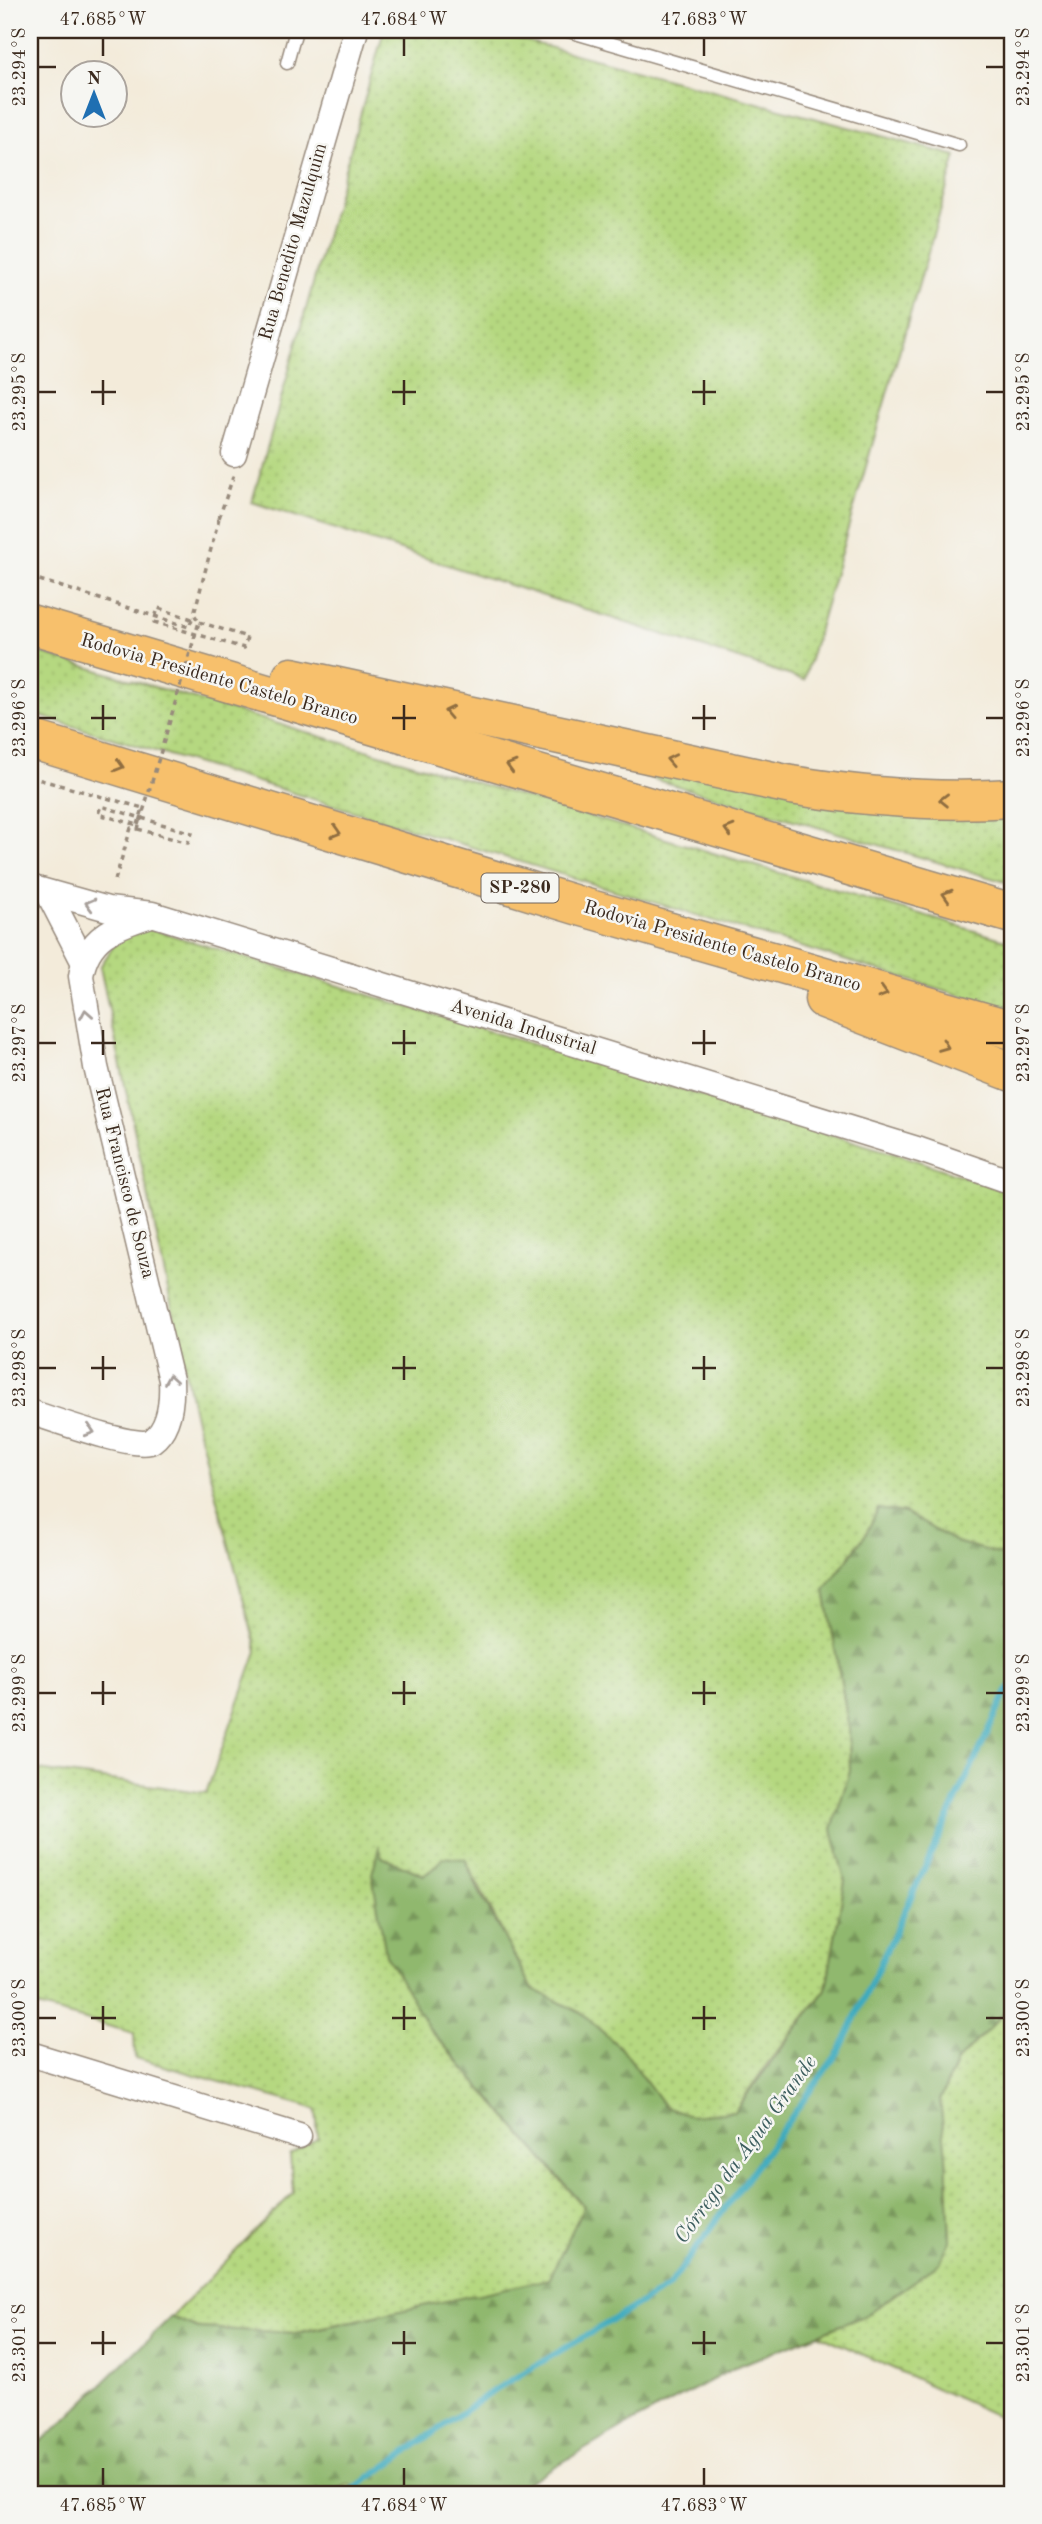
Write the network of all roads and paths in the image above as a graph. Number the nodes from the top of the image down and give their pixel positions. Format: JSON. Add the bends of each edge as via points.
{"nodes":[{"id":1,"x":296,"y":30,"type":"edge"},
{"id":2,"x":356,"y":30,"type":"edge"},
{"id":3,"x":565,"y":30,"type":"edge"},
{"id":4,"x":287,"y":63,"type":"dead end"},
{"id":5,"x":959,"y":145,"type":"dead end"},
{"id":6,"x":234,"y":454,"type":"joint"},
{"id":7,"x":30,"y":577,"type":"edge"},
{"id":8,"x":199,"y":622,"type":"junction"},
{"id":9,"x":39,"y":627,"type":"edge"},
{"id":10,"x":41,"y":744,"type":"edge"},
{"id":11,"x":30,"y":777,"type":"edge"},
{"id":12,"x":1012,"y":798,"type":"edge"},
{"id":13,"x":138,"y":827,"type":"junction"},
{"id":14,"x":115,"y":880,"type":"dead end"},
{"id":15,"x":39,"y":890,"type":"edge"},
{"id":16,"x":583,"y":907,"type":"junction"},
{"id":17,"x":152,"y":914,"type":"junction"},
{"id":18,"x":1012,"y":915,"type":"edge"},
{"id":19,"x":83,"y":961,"type":"junction"},
{"id":20,"x":1012,"y":1030,"type":"edge"},
{"id":21,"x":1012,"y":1073,"type":"edge"},
{"id":22,"x":1012,"y":1182,"type":"edge"},
{"id":23,"x":30,"y":1412,"type":"edge"},
{"id":24,"x":30,"y":2054,"type":"edge"},
{"id":25,"x":299,"y":2136,"type":"dead end"}],
"edges":[{"from":1,"to":4,"type":"lane"},
{"from":2,"to":6,"type":"street","name":"Rua Benedito Mazulquim"},
{"from":3,"to":5,"type":"lane"},
{"from":6,"to":8,"type":"path","bridge":true,"via":[[233,477],[194,614]]},
{"from":7,"to":8,"type":"path","bridge":true,"via":[[189,627],[192,619],[158,608],[154,622],[244,648],[247,637]]},
{"from":8,"to":13,"type":"path","bridge":true},
{"from":12,"to":9,"type":"highway","one_way":true,"via":[[902,799],[792,785]]},
{"from":18,"to":9,"type":"highway","name":"Rodovia Presidente Castelo Branco","one_way":true},
{"from":10,"to":16,"type":"highway","name":"Rodovia Presidente Castelo Branco","number":"SP-280","one_way":true},
{"from":11,"to":13,"type":"path","via":[[142,808]]},
{"from":13,"to":13,"type":"path","bridge":true,"via":[[188,843],[192,833],[101,806],[98,814]]},
{"from":13,"to":14,"type":"path","bridge":true,"via":[[131,828]]},
{"from":17,"to":15,"type":"street","name":"Avenida Industrial","one_way":true,"via":[[108,909]]},
{"from":15,"to":19,"type":"street"},
{"from":16,"to":20,"type":"highway","name":"Rodovia Presidente Castelo Branco","number":"SP-280","one_way":true},
{"from":16,"to":21,"type":"highway","one_way":true},
{"from":17,"to":19,"type":"street","via":[[108,932]]},
{"from":17,"to":22,"type":"street","name":"Avenida Industrial"},
{"from":23,"to":19,"type":"street","name":"Rua Francisco de Souza","one_way":true,"via":[[142,1444],[152,1441],[171,1405],[171,1380],[96,1067],[83,996]]},
{"from":24,"to":25,"type":"street"}]}
